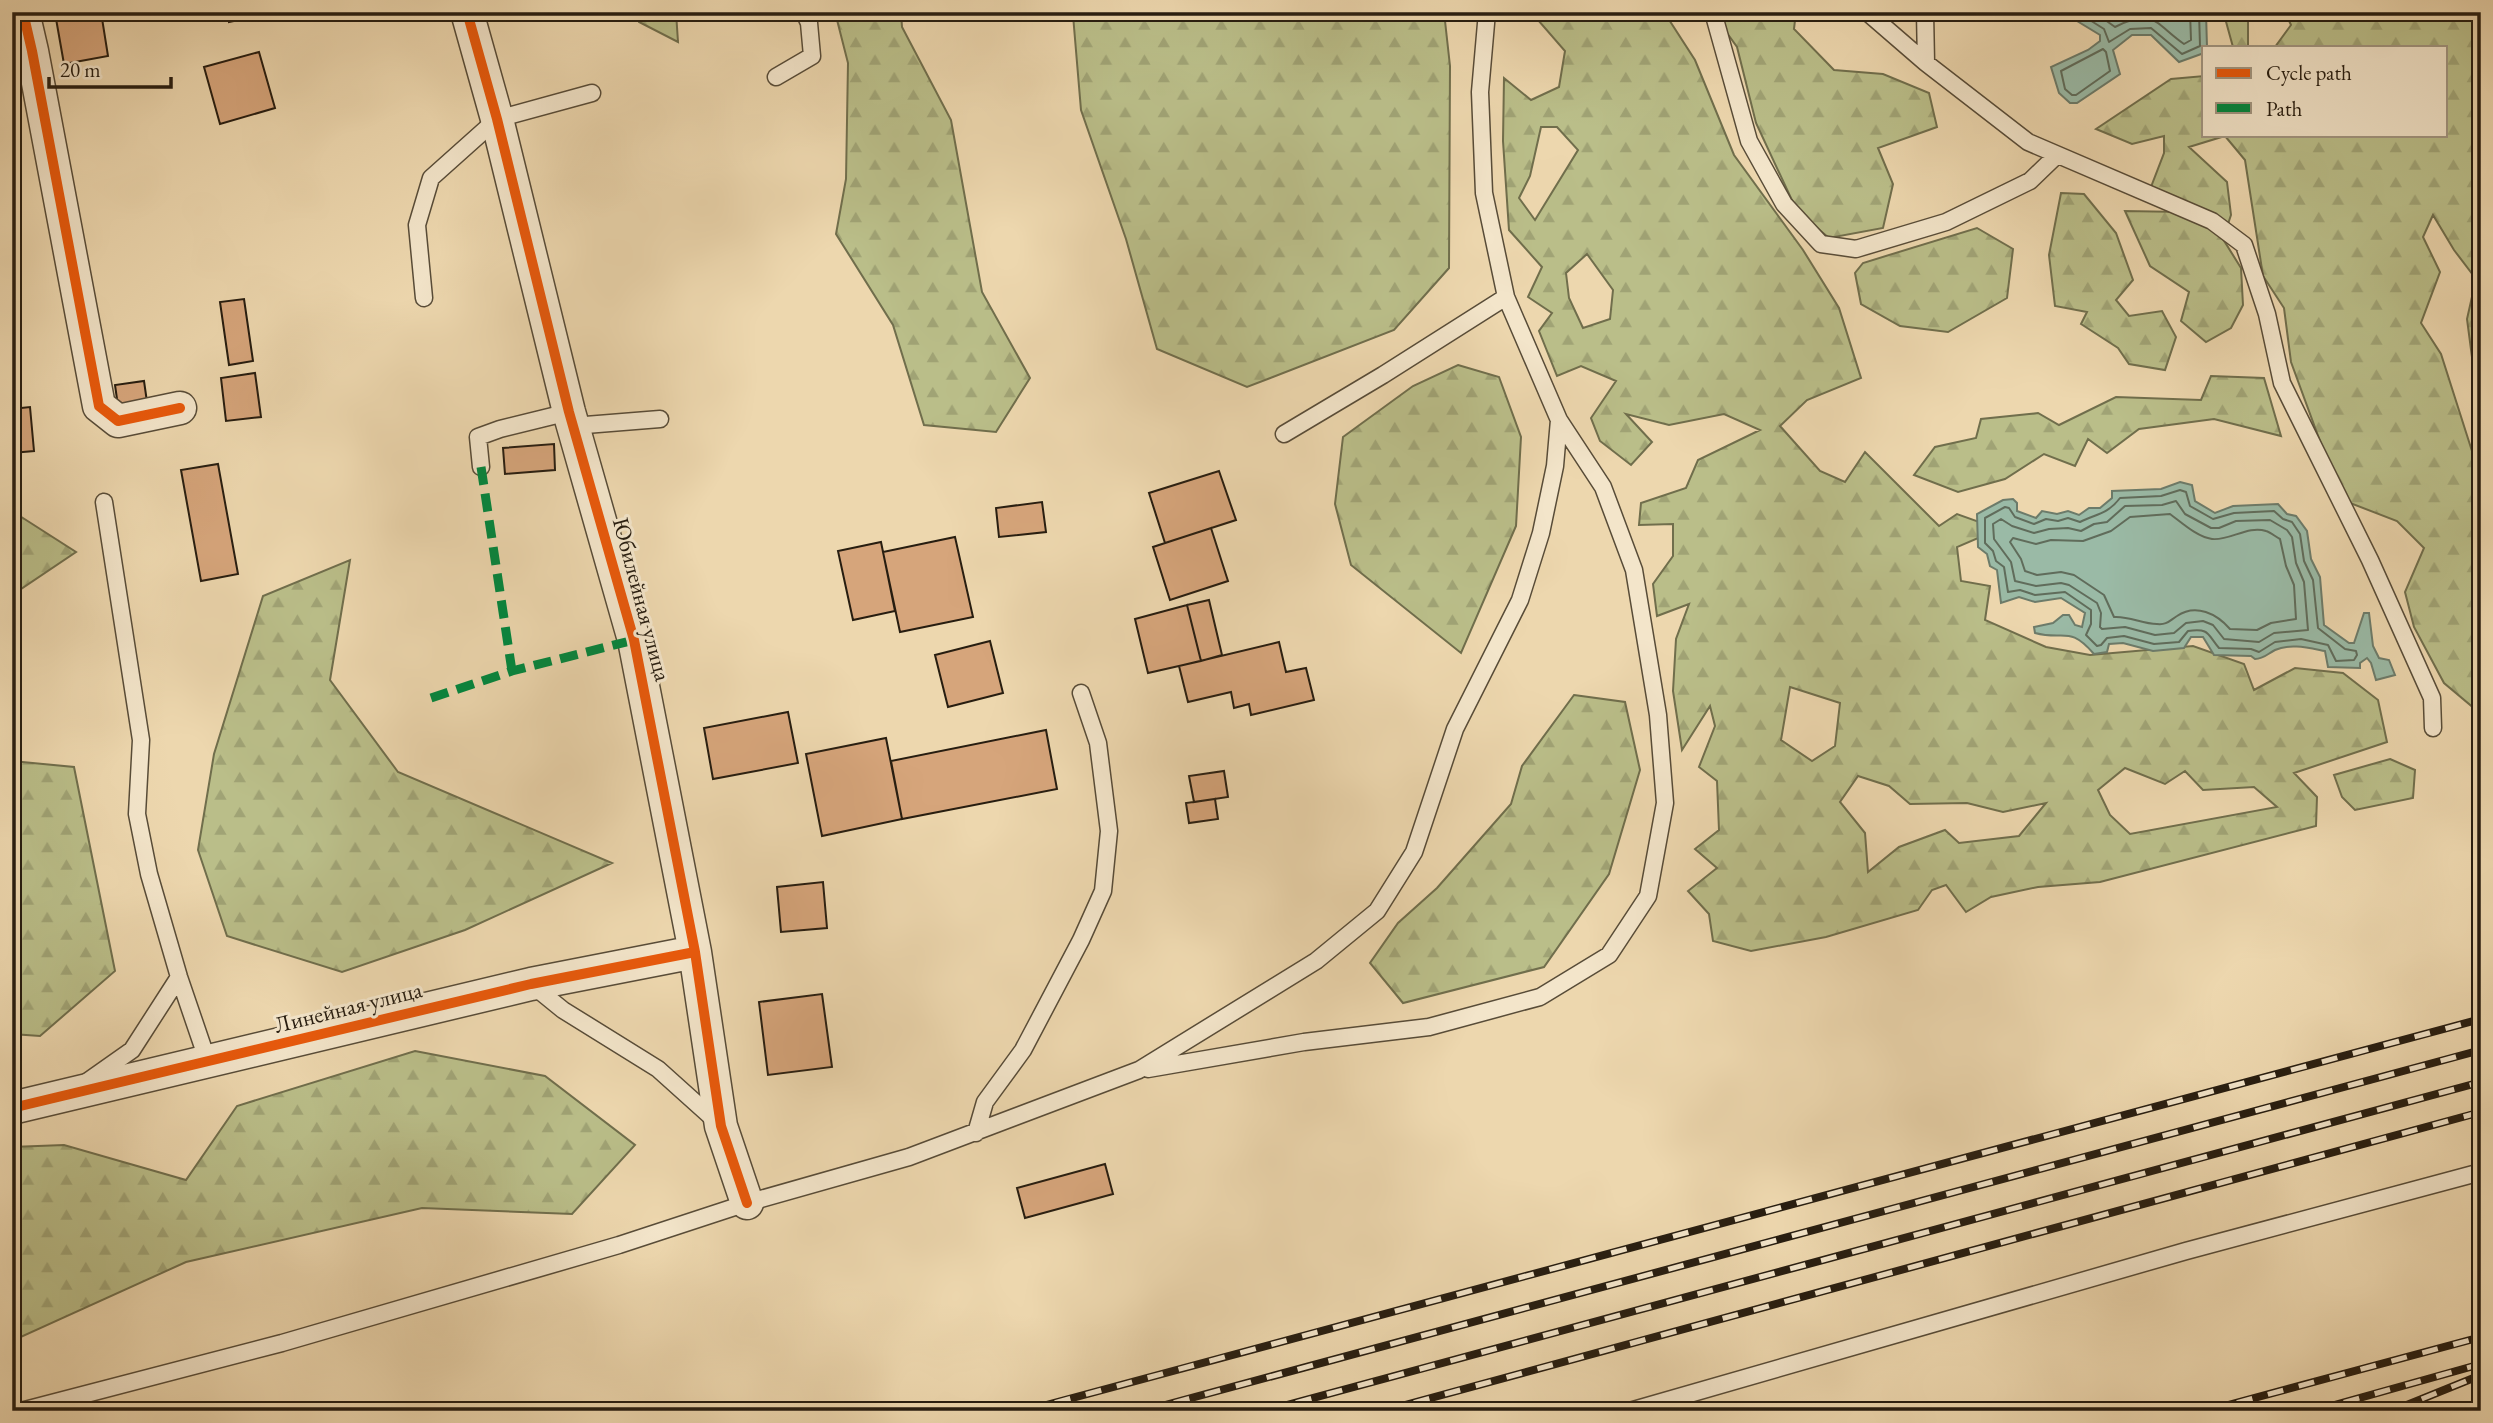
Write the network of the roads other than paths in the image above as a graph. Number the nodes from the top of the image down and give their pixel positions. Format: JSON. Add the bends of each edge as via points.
{"nodes":[{"id":1,"x":23,"y":12,"type":"edge"},
{"id":2,"x":467,"y":12,"type":"edge"},
{"id":3,"x":804,"y":12,"type":"edge"},
{"id":4,"x":1487,"y":12,"type":"edge"},
{"id":5,"x":1713,"y":12,"type":"edge"},
{"id":6,"x":1867,"y":12,"type":"edge"},
{"id":7,"x":1925,"y":12,"type":"edge"},
{"id":8,"x":1926,"y":63,"type":"junction"},
{"id":9,"x":776,"y":77,"type":"dead end"},
{"id":10,"x":592,"y":93,"type":"dead end"},
{"id":11,"x":497,"y":119,"type":"junction"},
{"id":12,"x":2057,"y":155,"type":"junction"},
{"id":13,"x":1506,"y":297,"type":"junction"},
{"id":14,"x":424,"y":298,"type":"dead end"},
{"id":15,"x":180,"y":408,"type":"dead end"},
{"id":16,"x":571,"y":419,"type":"junction"},
{"id":17,"x":660,"y":419,"type":"dead end"},
{"id":18,"x":1559,"y":420,"type":"junction"},
{"id":19,"x":1284,"y":434,"type":"dead end"},
{"id":20,"x":481,"y":467,"type":"dead end"},
{"id":21,"x":104,"y":502,"type":"dead end"},
{"id":22,"x":1081,"y":693,"type":"dead end"},
{"id":23,"x":2433,"y":728,"type":"dead end"},
{"id":24,"x":695,"y":953,"type":"junction"},
{"id":25,"x":179,"y":977,"type":"junction"},
{"id":26,"x":531,"y":984,"type":"junction"},
{"id":27,"x":208,"y":1062,"type":"junction"},
{"id":28,"x":1139,"y":1070,"type":"junction"},
{"id":29,"x":66,"y":1096,"type":"junction"},
{"id":30,"x":12,"y":1108,"type":"edge"},
{"id":31,"x":721,"y":1126,"type":"junction"},
{"id":32,"x":976,"y":1133,"type":"junction"},
{"id":33,"x":2481,"y":1172,"type":"edge"},
{"id":34,"x":747,"y":1203,"type":"junction"},
{"id":35,"x":21,"y":1411,"type":"edge"},
{"id":36,"x":1630,"y":1411,"type":"edge"}],
"edges":[{"from":1,"to":15,"type":"street","via":[[99,406],[118,421]]},
{"from":2,"to":11,"type":"street","name":"Юбилейная улица"},
{"from":3,"to":9,"type":"lane","via":[[812,56]]},
{"from":4,"to":13,"type":"lane","via":[[1480,92],[1484,192]]},
{"from":5,"to":12,"type":"lane","via":[[1749,141],[1784,204],[1821,244],[1856,249],[1946,222],[2030,181]]},
{"from":6,"to":8,"type":"lane"},
{"from":7,"to":8,"type":"lane"},
{"from":8,"to":12,"type":"lane","via":[[2028,142]]},
{"from":10,"to":11,"type":"lane"},
{"from":11,"to":14,"type":"lane","via":[[431,178],[417,225]]},
{"from":11,"to":16,"type":"street","name":"Юбилейная улица"},
{"from":12,"to":23,"type":"lane","via":[[2212,220],[2244,245],[2267,314],[2282,383],[2432,698]]},
{"from":13,"to":18,"type":"lane"},
{"from":13,"to":19,"type":"lane"},
{"from":16,"to":17,"type":"lane"},
{"from":16,"to":20,"type":"lane","via":[[500,429],[478,437]]},
{"from":16,"to":24,"type":"street","name":"Юбилейная улица","via":[[634,640]]},
{"from":18,"to":28,"type":"lane","via":[[1541,533],[1520,600],[1455,729],[1414,852],[1377,911],[1316,961]]},
{"from":18,"to":28,"type":"lane","via":[[1603,487],[1634,570],[1658,715],[1665,803],[1648,896],[1609,955],[1540,997],[1429,1027]]},
{"from":21,"to":25,"type":"lane","via":[[141,740],[137,814]]},
{"from":22,"to":32,"type":"lane","via":[[1097,743],[1110,831],[1103,891],[1023,1050],[985,1102]]},
{"from":24,"to":26,"type":"street","name":"Линейная улица"},
{"from":24,"to":31,"type":"street","name":"Юбилейная улица"},
{"from":25,"to":27,"type":"lane"},
{"from":25,"to":29,"type":"lane","via":[[132,1051]]},
{"from":26,"to":27,"type":"street","name":"Линейная улица"},
{"from":26,"to":31,"type":"lane","via":[[563,1010],[658,1069]]},
{"from":27,"to":29,"type":"street","name":"Линейная улица"},
{"from":28,"to":32,"type":"lane"},
{"from":29,"to":30,"type":"street","name":"Линейная улица"},
{"from":31,"to":34,"type":"street","name":"Юбилейная улица"},
{"from":32,"to":34,"type":"lane"},
{"from":33,"to":36,"type":"lane"},
{"from":34,"to":35,"type":"lane","via":[[282,1343]]}]}
